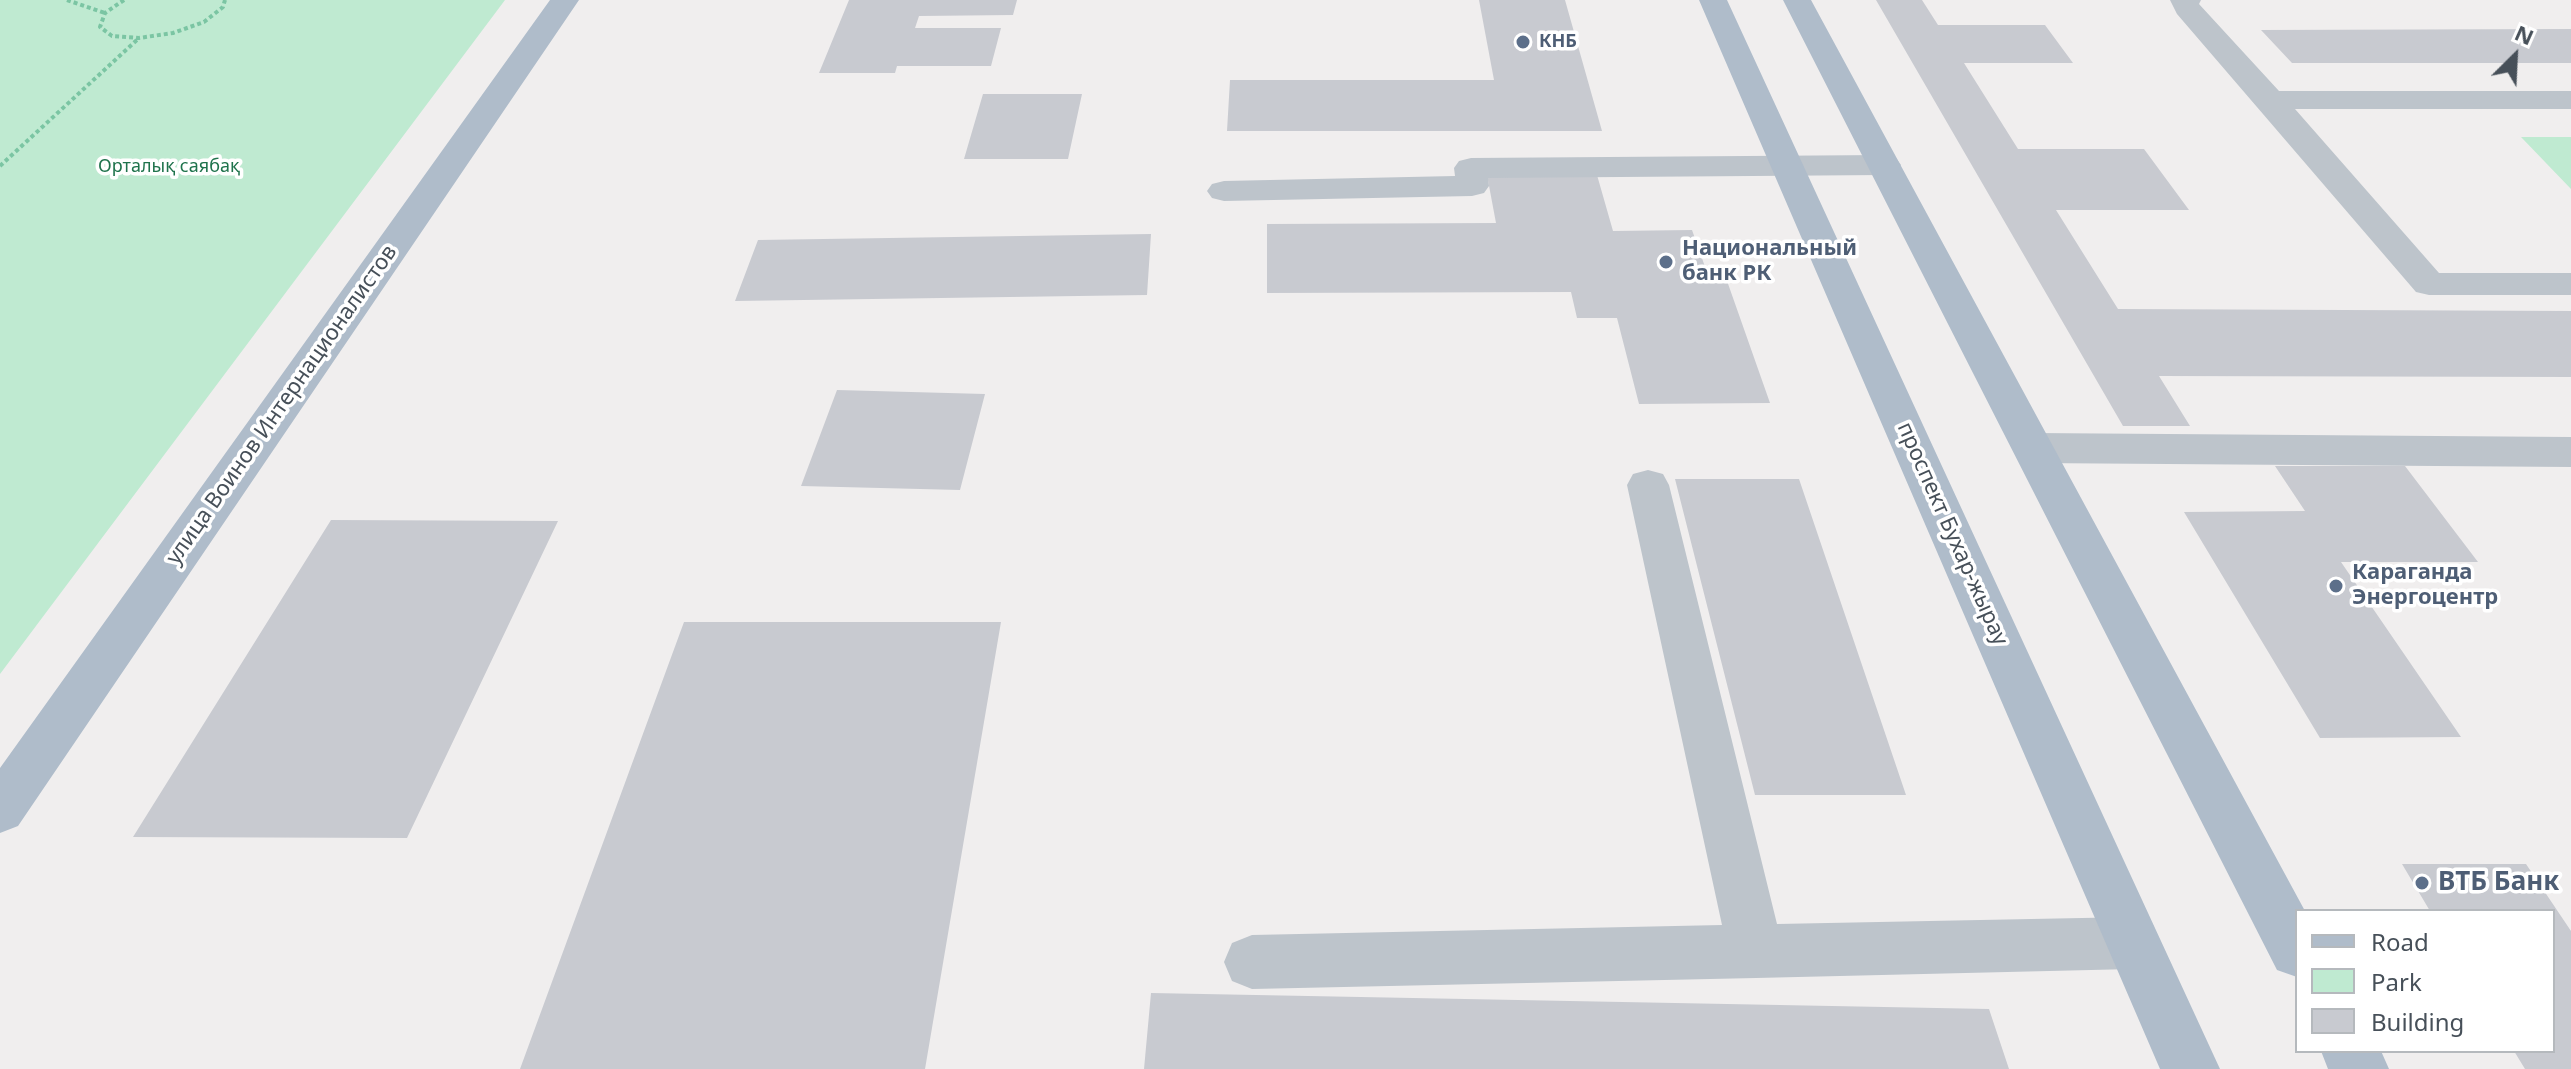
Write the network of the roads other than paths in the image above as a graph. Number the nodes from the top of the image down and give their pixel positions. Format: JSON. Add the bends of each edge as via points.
{"nodes":[{"id":1,"x":565,"y":0,"type":"edge"},
{"id":2,"x":1713,"y":0,"type":"edge"},
{"id":3,"x":1797,"y":0,"type":"edge"},
{"id":4,"x":2187,"y":0,"type":"edge"},
{"id":5,"x":2270,"y":100,"type":"junction"},
{"id":6,"x":2571,"y":100,"type":"edge"},
{"id":7,"x":1884,"y":165,"type":"junction"},
{"id":8,"x":1789,"y":166,"type":"junction"},
{"id":9,"x":1224,"y":191,"type":"dead end"},
{"id":10,"x":2571,"y":284,"type":"edge"},
{"id":11,"x":2033,"y":448,"type":"junction"},
{"id":12,"x":2571,"y":452,"type":"edge"},
{"id":13,"x":1648,"y":485,"type":"dead end"},
{"id":14,"x":0,"y":810,"type":"edge"},
{"id":15,"x":2133,"y":943,"type":"junction"},
{"id":16,"x":2295,"y":947,"type":"edge"},
{"id":17,"x":1756,"y":952,"type":"junction"},
{"id":18,"x":1252,"y":962,"type":"dead end"},
{"id":19,"x":2190,"y":1069,"type":"edge"}],
"edges":[{"from":1,"to":14,"type":"main road","name":"улица Воинов Интернационалистов"},
{"from":2,"to":8,"type":"main road","name":"проспект Бухар-жырау"},
{"from":3,"to":7,"type":"main road"},
{"from":4,"to":5,"type":"lane","via":[[2187,8]]},
{"from":5,"to":6,"type":"lane"},
{"from":5,"to":10,"type":"lane","via":[[2429,284]]},
{"from":7,"to":8,"type":"lane"},
{"from":7,"to":11,"type":"main road"},
{"from":8,"to":9,"type":"lane","via":[[1471,168],[1472,186]]},
{"from":8,"to":15,"type":"main road","name":"проспект Бухар-жырау"},
{"from":11,"to":12,"type":"lane"},
{"from":11,"to":16,"type":"main road"},
{"from":13,"to":17,"type":"lane"},
{"from":15,"to":17,"type":"lane"},
{"from":15,"to":19,"type":"main road","name":"проспект Бухар-жырау"},
{"from":17,"to":18,"type":"lane"}]}
